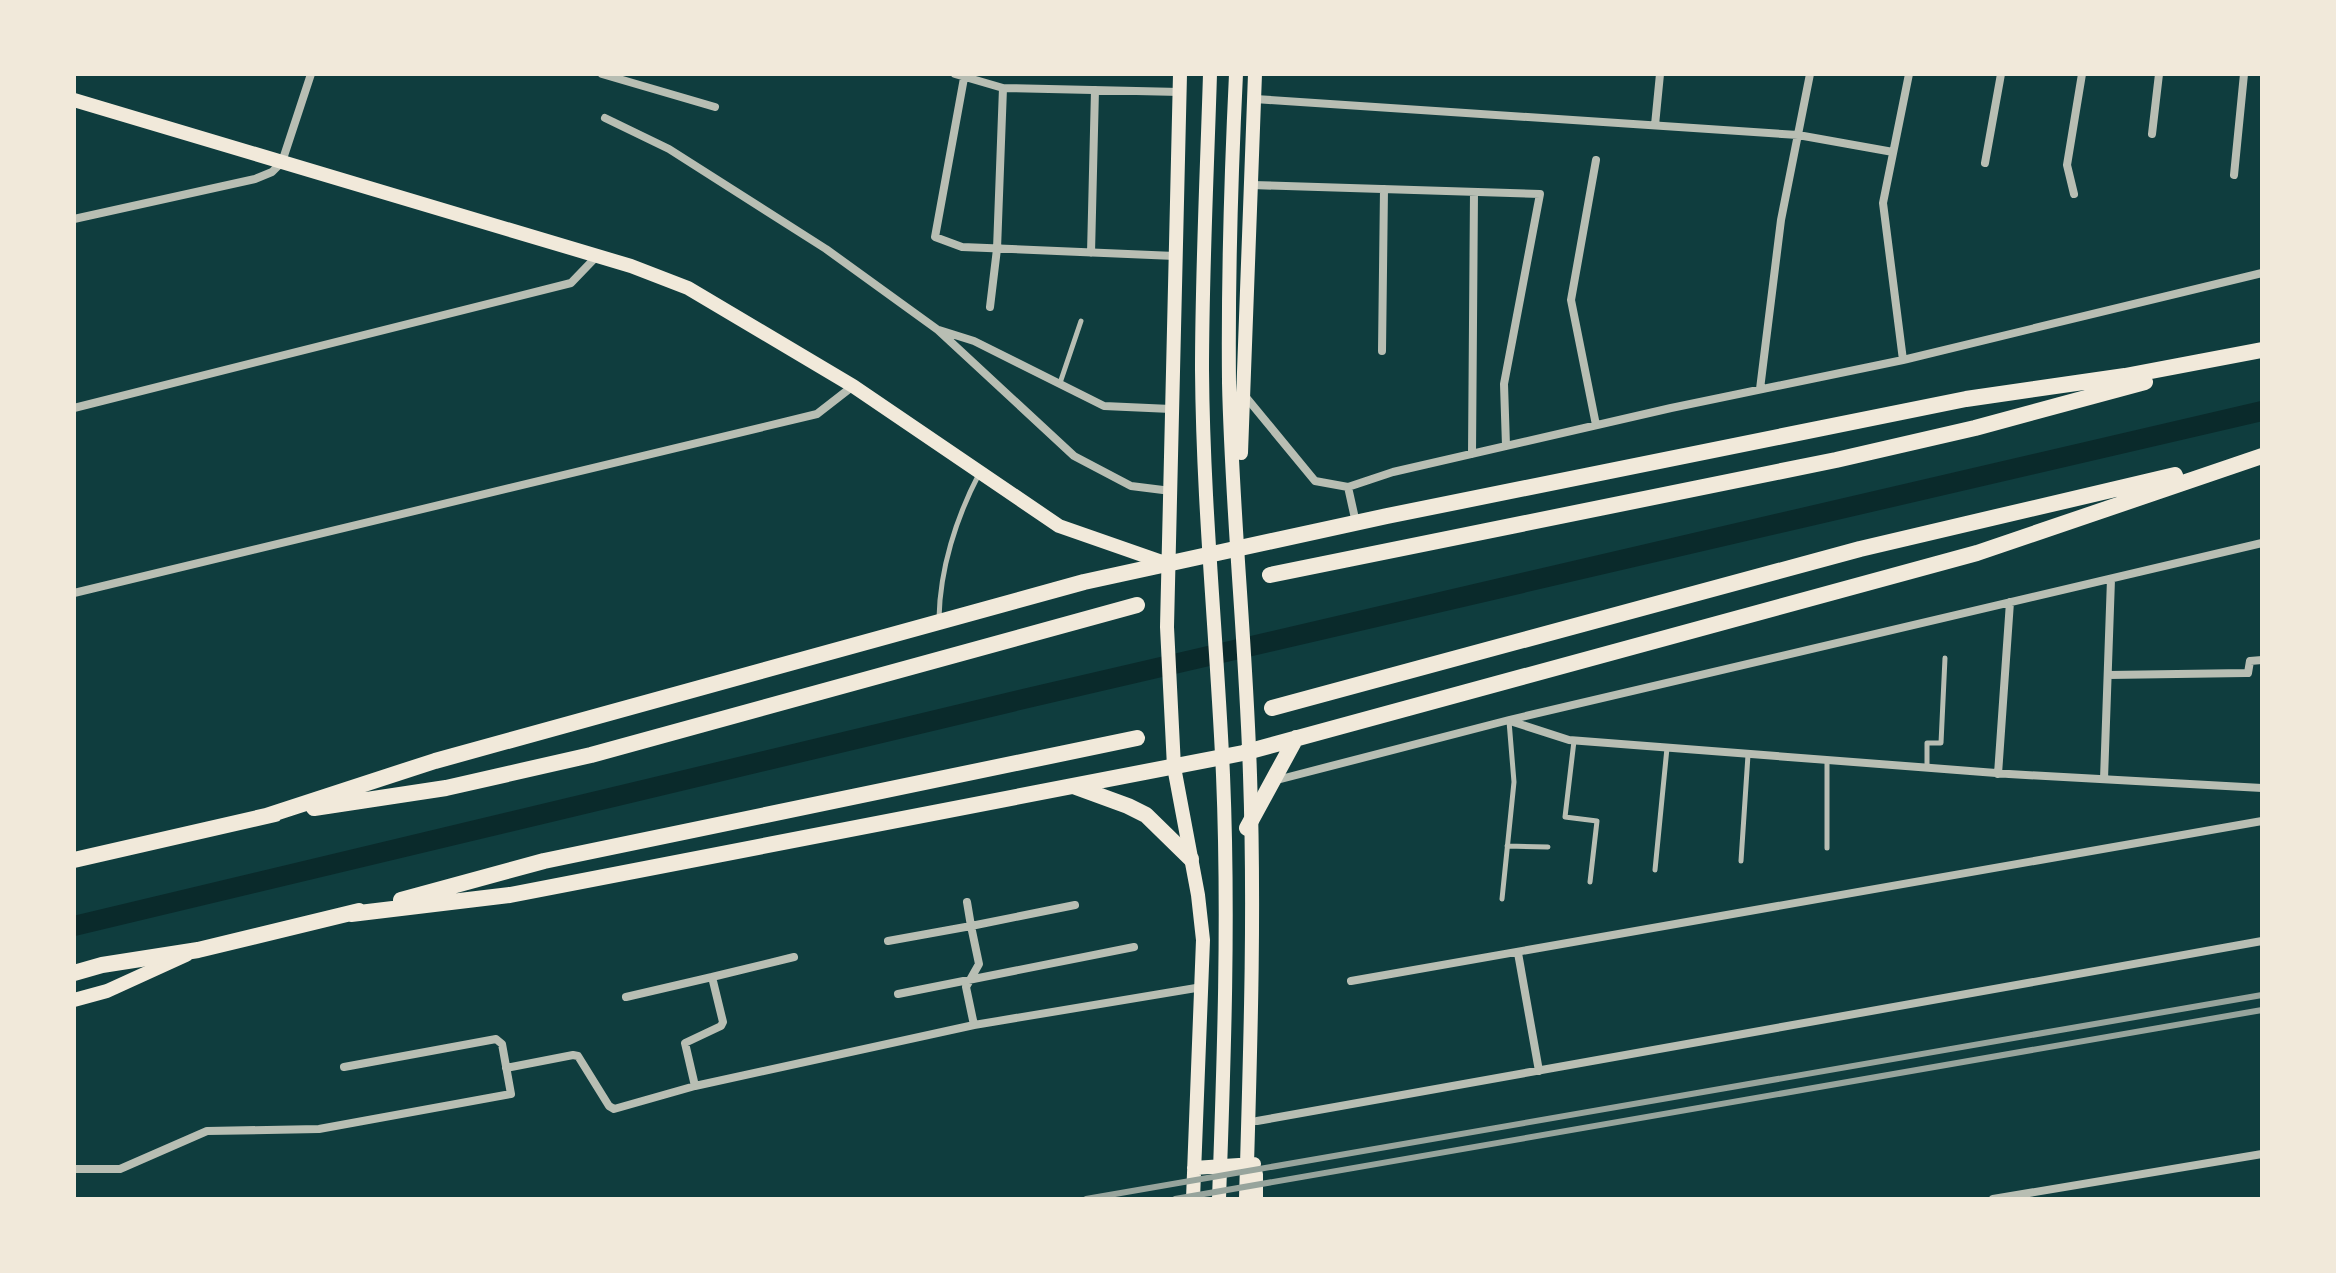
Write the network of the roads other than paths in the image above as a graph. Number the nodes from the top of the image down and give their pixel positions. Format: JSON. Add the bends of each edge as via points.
{"nodes":[{"id":1,"x":311,"y":74,"type":"edge"},
{"id":2,"x":602,"y":74,"type":"edge"},
{"id":3,"x":1180,"y":74,"type":"edge"},
{"id":4,"x":1210,"y":74,"type":"edge"},
{"id":5,"x":1236,"y":74,"type":"edge"},
{"id":6,"x":1255,"y":74,"type":"edge"},
{"id":7,"x":1660,"y":74,"type":"edge"},
{"id":8,"x":1810,"y":74,"type":"edge"},
{"id":9,"x":1909,"y":74,"type":"edge"},
{"id":10,"x":2001,"y":74,"type":"edge"},
{"id":11,"x":2082,"y":74,"type":"edge"},
{"id":12,"x":2159,"y":74,"type":"edge"},
{"id":13,"x":2244,"y":74,"type":"edge"},
{"id":14,"x":960,"y":76,"type":"edge"},
{"id":15,"x":1003,"y":88,"type":"junction"},
{"id":16,"x":1095,"y":90,"type":"junction"},
{"id":17,"x":1180,"y":92,"type":"junction"},
{"id":18,"x":1255,"y":99,"type":"junction"},
{"id":19,"x":74,"y":100,"type":"edge"},
{"id":20,"x":715,"y":107,"type":"dead end"},
{"id":21,"x":605,"y":118,"type":"dead end"},
{"id":22,"x":1655,"y":125,"type":"junction"},
{"id":23,"x":2152,"y":134,"type":"dead end"},
{"id":24,"x":1798,"y":135,"type":"junction"},
{"id":25,"x":1893,"y":152,"type":"junction"},
{"id":26,"x":1596,"y":160,"type":"dead end"},
{"id":27,"x":282,"y":162,"type":"junction"},
{"id":28,"x":1985,"y":163,"type":"dead end"},
{"id":29,"x":2234,"y":175,"type":"dead end"},
{"id":30,"x":1252,"y":185,"type":"junction"},
{"id":31,"x":1384,"y":189,"type":"junction"},
{"id":32,"x":1474,"y":192,"type":"junction"},
{"id":33,"x":2074,"y":194,"type":"dead end"},
{"id":34,"x":74,"y":219,"type":"edge"},
{"id":35,"x":997,"y":249,"type":"junction"},
{"id":36,"x":1091,"y":253,"type":"junction"},
{"id":37,"x":1175,"y":256,"type":"junction"},
{"id":38,"x":596,"y":257,"type":"junction"},
{"id":39,"x":2262,"y":273,"type":"edge"},
{"id":40,"x":990,"y":307,"type":"dead end"},
{"id":41,"x":1081,"y":321,"type":"dead end"},
{"id":42,"x":938,"y":330,"type":"junction"},
{"id":43,"x":1382,"y":351,"type":"dead end"},
{"id":44,"x":2262,"y":351,"type":"edge"},
{"id":45,"x":1903,"y":360,"type":"junction"},
{"id":46,"x":1059,"y":384,"type":"junction"},
{"id":47,"x":853,"y":386,"type":"junction"},
{"id":48,"x":1760,"y":389,"type":"junction"},
{"id":49,"x":1242,"y":392,"type":"junction"},
{"id":50,"x":74,"y":408,"type":"edge"},
{"id":51,"x":1171,"y":409,"type":"junction"},
{"id":52,"x":1596,"y":425,"type":"junction"},
{"id":53,"x":1506,"y":446,"type":"junction"},
{"id":54,"x":1472,"y":454,"type":"junction"},
{"id":55,"x":2262,"y":456,"type":"edge"},
{"id":56,"x":979,"y":473,"type":"junction"},
{"id":57,"x":1348,"y":487,"type":"junction"},
{"id":58,"x":1171,"y":491,"type":"junction"},
{"id":59,"x":1356,"y":523,"type":"junction"},
{"id":60,"x":2262,"y":543,"type":"edge"},
{"id":61,"x":1240,"y":547,"type":"junction"},
{"id":62,"x":1168,"y":564,"type":"junction"},
{"id":63,"x":1270,"y":575,"type":"dead end"},
{"id":64,"x":2111,"y":579,"type":"junction"},
{"id":65,"x":74,"y":593,"type":"edge"},
{"id":66,"x":2010,"y":602,"type":"junction"},
{"id":67,"x":1137,"y":605,"type":"dead end"},
{"id":68,"x":938,"y":623,"type":"junction"},
{"id":69,"x":1945,"y":658,"type":"dead end"},
{"id":70,"x":2262,"y":660,"type":"edge"},
{"id":71,"x":2108,"y":675,"type":"junction"},
{"id":72,"x":1272,"y":708,"type":"dead end"},
{"id":73,"x":1509,"y":720,"type":"junction"},
{"id":74,"x":1137,"y":738,"type":"dead end"},
{"id":75,"x":1296,"y":738,"type":"junction"},
{"id":76,"x":1574,"y":740,"type":"junction"},
{"id":77,"x":1667,"y":747,"type":"junction"},
{"id":78,"x":1243,"y":753,"type":"junction"},
{"id":79,"x":1748,"y":754,"type":"junction"},
{"id":80,"x":1827,"y":760,"type":"junction"},
{"id":81,"x":1174,"y":767,"type":"junction"},
{"id":82,"x":1927,"y":768,"type":"junction"},
{"id":83,"x":1998,"y":774,"type":"junction"},
{"id":84,"x":2104,"y":779,"type":"junction"},
{"id":85,"x":1273,"y":781,"type":"junction"},
{"id":86,"x":1072,"y":786,"type":"junction"},
{"id":87,"x":2262,"y":788,"type":"edge"},
{"id":88,"x":266,"y":816,"type":"junction"},
{"id":89,"x":2262,"y":821,"type":"edge"},
{"id":90,"x":1247,"y":828,"type":"junction"},
{"id":91,"x":1507,"y":846,"type":"junction"},
{"id":92,"x":1548,"y":847,"type":"dead end"},
{"id":93,"x":1827,"y":848,"type":"dead end"},
{"id":94,"x":1191,"y":859,"type":"junction"},
{"id":95,"x":74,"y":860,"type":"edge"},
{"id":96,"x":1741,"y":861,"type":"dead end"},
{"id":97,"x":1655,"y":870,"type":"dead end"},
{"id":98,"x":1590,"y":882,"type":"dead end"},
{"id":99,"x":1502,"y":899,"type":"dead end"},
{"id":100,"x":967,"y":902,"type":"dead end"},
{"id":101,"x":1075,"y":905,"type":"dead end"},
{"id":102,"x":351,"y":914,"type":"junction"},
{"id":103,"x":971,"y":926,"type":"junction"},
{"id":104,"x":888,"y":941,"type":"dead end"},
{"id":105,"x":2262,"y":941,"type":"edge"},
{"id":106,"x":1134,"y":947,"type":"dead end"},
{"id":107,"x":198,"y":950,"type":"junction"},
{"id":108,"x":1518,"y":953,"type":"junction"},
{"id":109,"x":794,"y":957,"type":"dead end"},
{"id":110,"x":74,"y":973,"type":"edge"},
{"id":111,"x":712,"y":977,"type":"junction"},
{"id":112,"x":1351,"y":981,"type":"dead end"},
{"id":113,"x":967,"y":982,"type":"junction"},
{"id":114,"x":1203,"y":987,"type":"junction"},
{"id":115,"x":898,"y":994,"type":"dead end"},
{"id":116,"x":626,"y":997,"type":"dead end"},
{"id":117,"x":74,"y":1000,"type":"edge"},
{"id":118,"x":974,"y":1025,"type":"junction"},
{"id":119,"x":344,"y":1067,"type":"dead end"},
{"id":120,"x":506,"y":1068,"type":"junction"},
{"id":121,"x":1539,"y":1071,"type":"junction"},
{"id":122,"x":695,"y":1086,"type":"junction"},
{"id":123,"x":1257,"y":1121,"type":"junction"},
{"id":124,"x":2262,"y":1154,"type":"edge"},
{"id":125,"x":1256,"y":1164,"type":"junction"},
{"id":126,"x":1194,"y":1168,"type":"junction"},
{"id":127,"x":74,"y":1169,"type":"edge"},
{"id":128,"x":1193,"y":1199,"type":"edge"},
{"id":129,"x":1219,"y":1199,"type":"edge"},
{"id":130,"x":1246,"y":1199,"type":"edge"},
{"id":131,"x":1256,"y":1199,"type":"edge"},
{"id":132,"x":1993,"y":1199,"type":"edge"}],
"edges":[{"from":1,"to":27,"type":"street"},
{"from":2,"to":20,"type":"street"},
{"from":3,"to":17,"type":"main road"},
{"from":4,"to":129,"type":"main road","via":[[1202,372],[1226,889]]},
{"from":5,"to":130,"type":"main road","via":[[1229,382],[1253,886]]},
{"from":6,"to":18,"type":"main road"},
{"from":7,"to":22,"type":"street"},
{"from":8,"to":24,"type":"street"},
{"from":9,"to":25,"type":"street"},
{"from":10,"to":28,"type":"street"},
{"from":11,"to":33,"type":"street","via":[[2067,165]]},
{"from":12,"to":23,"type":"street"},
{"from":13,"to":29,"type":"street"},
{"from":14,"to":15,"type":"street"},
{"from":14,"to":35,"type":"street","via":[[935,237],[962,247]]},
{"from":15,"to":16,"type":"street"},
{"from":15,"to":35,"type":"street"},
{"from":16,"to":17,"type":"street"},
{"from":16,"to":36,"type":"street"},
{"from":17,"to":37,"type":"main road"},
{"from":18,"to":22,"type":"street"},
{"from":18,"to":30,"type":"main road"},
{"from":19,"to":27,"type":"main road"},
{"from":21,"to":42,"type":"street","via":[[669,149],[813,241]]},
{"from":22,"to":24,"type":"street"},
{"from":24,"to":25,"type":"street"},
{"from":24,"to":48,"type":"street","via":[[1781,220]]},
{"from":25,"to":45,"type":"street","via":[[1883,203]]},
{"from":26,"to":52,"type":"street","via":[[1571,300]]},
{"from":27,"to":34,"type":"street","via":[[255,179]]},
{"from":27,"to":38,"type":"main road"},
{"from":30,"to":31,"type":"street"},
{"from":30,"to":49,"type":"main road"},
{"from":31,"to":32,"type":"street"},
{"from":31,"to":43,"type":"street"},
{"from":32,"to":53,"type":"street","via":[[1540,194],[1504,384]]},
{"from":32,"to":54,"type":"street"},
{"from":35,"to":36,"type":"street"},
{"from":35,"to":40,"type":"street"},
{"from":36,"to":37,"type":"street"},
{"from":37,"to":51,"type":"main road"},
{"from":38,"to":47,"type":"main road","via":[[688,288]]},
{"from":38,"to":50,"type":"street","via":[[571,283]]},
{"from":39,"to":45,"type":"street"},
{"from":41,"to":46,"type":"lane"},
{"from":42,"to":46,"type":"street","via":[[974,341]]},
{"from":42,"to":58,"type":"street","via":[[1074,456],[1131,486]]},
{"from":44,"to":59,"type":"highway","via":[[1966,399]]},
{"from":44,"to":63,"type":"highway","via":[[1836,460]]},
{"from":45,"to":48,"type":"street"},
{"from":46,"to":51,"type":"street","via":[[1104,406]]},
{"from":47,"to":56,"type":"main road"},
{"from":47,"to":65,"type":"street","via":[[817,414]]},
{"from":48,"to":52,"type":"street"},
{"from":49,"to":57,"type":"street","via":[[1315,481]]},
{"from":49,"to":61,"type":"main road"},
{"from":51,"to":58,"type":"main road"},
{"from":52,"to":53,"type":"street"},
{"from":53,"to":54,"type":"street"},
{"from":54,"to":57,"type":"street"},
{"from":55,"to":72,"type":"highway","via":[[1860,549]]},
{"from":55,"to":75,"type":"highway","via":[[1977,553]]},
{"from":56,"to":62,"type":"main road","via":[[1059,526]]},
{"from":56,"to":68,"type":"lane","via":[[955,533],[939,594]]},
{"from":57,"to":59,"type":"street"},
{"from":58,"to":62,"type":"main road"},
{"from":59,"to":61,"type":"highway"},
{"from":60,"to":64,"type":"street"},
{"from":61,"to":62,"type":"highway"},
{"from":61,"to":78,"type":"main road"},
{"from":62,"to":68,"type":"highway"},
{"from":62,"to":81,"type":"main road"},
{"from":64,"to":66,"type":"street"},
{"from":64,"to":71,"type":"street"},
{"from":66,"to":73,"type":"street"},
{"from":66,"to":83,"type":"street"},
{"from":67,"to":88,"type":"highway","via":[[591,755],[446,788]]},
{"from":68,"to":88,"type":"highway","via":[[435,761]]},
{"from":69,"to":82,"type":"lane","via":[[1941,743],[1927,743]]},
{"from":70,"to":71,"type":"street","via":[[2250,661],[2248,673]]},
{"from":71,"to":84,"type":"street"},
{"from":73,"to":76,"type":"street"},
{"from":73,"to":85,"type":"street"},
{"from":73,"to":91,"type":"lane","via":[[1514,782]]},
{"from":74,"to":102,"type":"highway","via":[[544,861]]},
{"from":75,"to":78,"type":"highway"},
{"from":75,"to":85,"type":"highway"},
{"from":76,"to":77,"type":"street"},
{"from":76,"to":98,"type":"lane","via":[[1565,817],[1597,821]]},
{"from":77,"to":79,"type":"street"},
{"from":77,"to":97,"type":"lane"},
{"from":78,"to":81,"type":"highway"},
{"from":78,"to":90,"type":"main road"},
{"from":79,"to":80,"type":"street"},
{"from":79,"to":96,"type":"lane"},
{"from":80,"to":82,"type":"street"},
{"from":80,"to":93,"type":"lane"},
{"from":81,"to":86,"type":"highway"},
{"from":81,"to":94,"type":"main road"},
{"from":82,"to":83,"type":"street"},
{"from":83,"to":84,"type":"street"},
{"from":84,"to":87,"type":"street"},
{"from":85,"to":90,"type":"highway"},
{"from":86,"to":94,"type":"highway","via":[[1146,815]]},
{"from":86,"to":102,"type":"highway","via":[[510,895]]},
{"from":88,"to":95,"type":"highway"},
{"from":89,"to":108,"type":"street"},
{"from":90,"to":123,"type":"main road"},
{"from":91,"to":92,"type":"lane"},
{"from":91,"to":99,"type":"lane"},
{"from":94,"to":114,"type":"main road","via":[[1203,940]]},
{"from":100,"to":103,"type":"street"},
{"from":101,"to":103,"type":"street"},
{"from":102,"to":107,"type":"highway"},
{"from":103,"to":104,"type":"street"},
{"from":103,"to":113,"type":"street","via":[[979,964]]},
{"from":105,"to":121,"type":"street"},
{"from":106,"to":113,"type":"street"},
{"from":107,"to":110,"type":"highway"},
{"from":107,"to":117,"type":"main road"},
{"from":108,"to":112,"type":"street"},
{"from":108,"to":121,"type":"street"},
{"from":109,"to":111,"type":"street"},
{"from":111,"to":116,"type":"street"},
{"from":111,"to":122,"type":"street","via":[[723,1022],[685,1043]]},
{"from":113,"to":115,"type":"street"},
{"from":113,"to":118,"type":"street"},
{"from":114,"to":118,"type":"street"},
{"from":114,"to":126,"type":"main road"},
{"from":118,"to":122,"type":"street"},
{"from":119,"to":120,"type":"street","via":[[496,1039],[502,1044]]},
{"from":120,"to":122,"type":"street","via":[[578,1056],[614,1109]]},
{"from":120,"to":127,"type":"street","via":[[509,1096],[319,1129],[207,1131],[120,1169]]},
{"from":121,"to":123,"type":"street"},
{"from":123,"to":125,"type":"main road"},
{"from":124,"to":132,"type":"street"},
{"from":125,"to":126,"type":"main road"},
{"from":125,"to":131,"type":"main road"},
{"from":126,"to":128,"type":"main road"}]}
